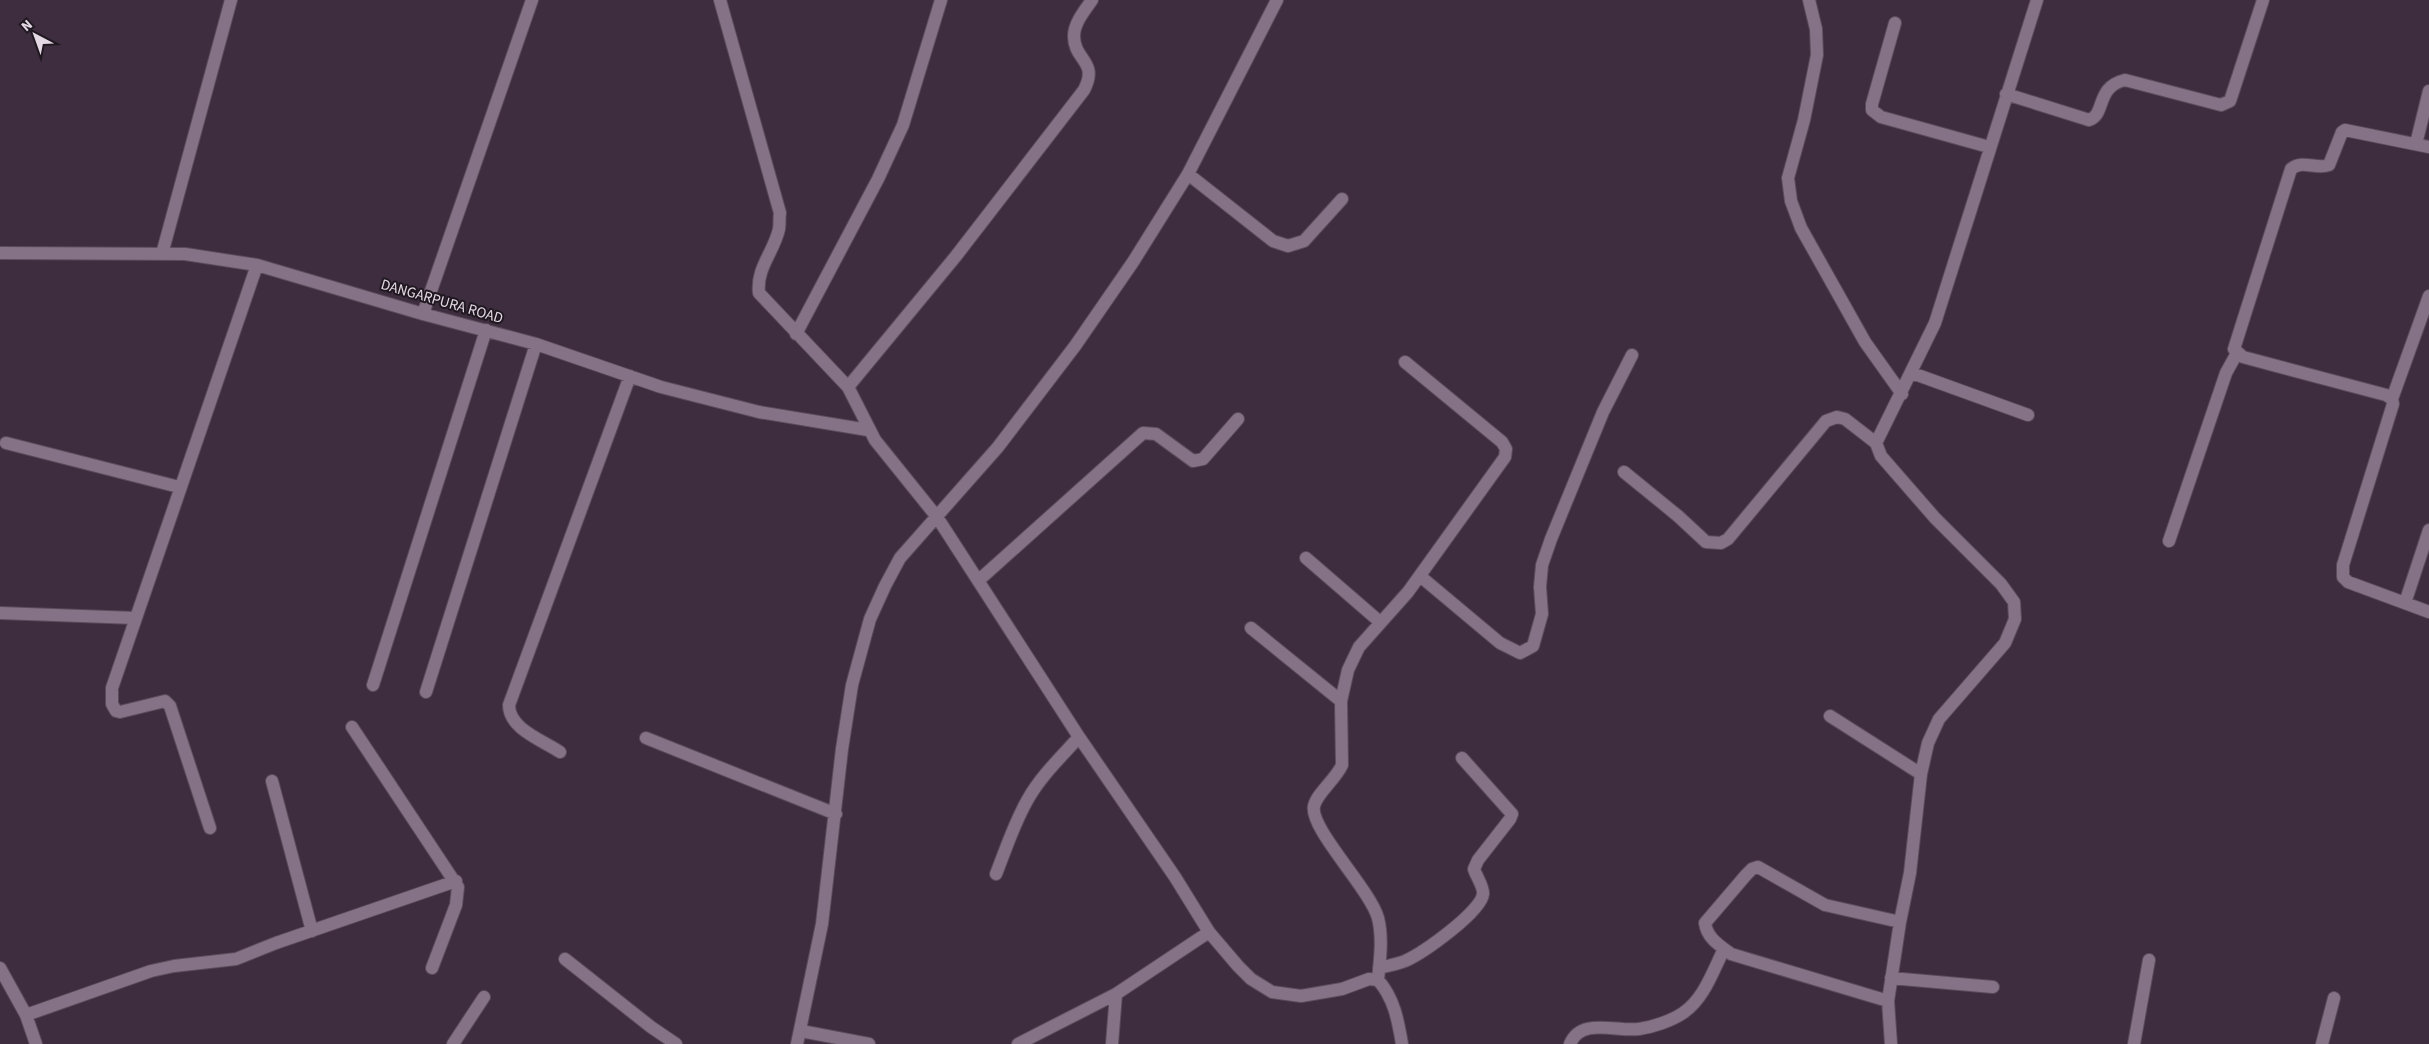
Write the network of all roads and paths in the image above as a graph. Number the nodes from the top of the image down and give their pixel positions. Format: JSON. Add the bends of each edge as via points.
{"nodes":[{"id":1,"x":231,"y":0,"type":"edge"},
{"id":2,"x":532,"y":0,"type":"edge"},
{"id":3,"x":720,"y":0,"type":"edge"},
{"id":4,"x":941,"y":0,"type":"edge"},
{"id":5,"x":1092,"y":0,"type":"edge"},
{"id":6,"x":1277,"y":0,"type":"edge"},
{"id":7,"x":1809,"y":0,"type":"edge"},
{"id":8,"x":2037,"y":0,"type":"edge"},
{"id":9,"x":2263,"y":0,"type":"edge"},
{"id":10,"x":1895,"y":23,"type":"dead end"},
{"id":11,"x":2429,"y":90,"type":"edge"},
{"id":12,"x":2006,"y":94,"type":"junction"},
{"id":13,"x":2416,"y":144,"type":"junction"},
{"id":14,"x":1989,"y":147,"type":"junction"},
{"id":15,"x":2429,"y":147,"type":"edge"},
{"id":16,"x":1188,"y":174,"type":"junction"},
{"id":17,"x":1342,"y":199,"type":"dead end"},
{"id":18,"x":0,"y":253,"type":"edge"},
{"id":19,"x":162,"y":254,"type":"junction"},
{"id":20,"x":257,"y":265,"type":"junction"},
{"id":21,"x":2429,"y":296,"type":"edge"},
{"id":22,"x":422,"y":314,"type":"junction"},
{"id":23,"x":486,"y":330,"type":"junction"},
{"id":24,"x":796,"y":334,"type":"junction"},
{"id":25,"x":536,"y":344,"type":"junction"},
{"id":26,"x":2237,"y":353,"type":"junction"},
{"id":27,"x":1632,"y":355,"type":"dead end"},
{"id":28,"x":1405,"y":362,"type":"dead end"},
{"id":29,"x":1912,"y":373,"type":"junction"},
{"id":30,"x":630,"y":376,"type":"junction"},
{"id":31,"x":848,"y":387,"type":"junction"},
{"id":32,"x":1902,"y":394,"type":"junction"},
{"id":33,"x":2392,"y":399,"type":"junction"},
{"id":34,"x":2028,"y":415,"type":"dead end"},
{"id":35,"x":1238,"y":419,"type":"dead end"},
{"id":36,"x":868,"y":430,"type":"junction"},
{"id":37,"x":6,"y":443,"type":"dead end"},
{"id":38,"x":1876,"y":443,"type":"junction"},
{"id":39,"x":1624,"y":472,"type":"dead end"},
{"id":40,"x":180,"y":487,"type":"junction"},
{"id":41,"x":937,"y":517,"type":"junction"},
{"id":42,"x":2429,"y":530,"type":"edge"},
{"id":43,"x":2169,"y":541,"type":"dead end"},
{"id":44,"x":1306,"y":558,"type":"dead end"},
{"id":45,"x":1420,"y":576,"type":"junction"},
{"id":46,"x":979,"y":580,"type":"junction"},
{"id":47,"x":2405,"y":603,"type":"junction"},
{"id":48,"x":0,"y":612,"type":"edge"},
{"id":49,"x":2429,"y":612,"type":"edge"},
{"id":50,"x":135,"y":618,"type":"junction"},
{"id":51,"x":1380,"y":622,"type":"junction"},
{"id":52,"x":1251,"y":628,"type":"dead end"},
{"id":53,"x":373,"y":685,"type":"dead end"},
{"id":54,"x":426,"y":692,"type":"dead end"},
{"id":55,"x":1341,"y":701,"type":"junction"},
{"id":56,"x":1830,"y":716,"type":"dead end"},
{"id":57,"x":352,"y":727,"type":"dead end"},
{"id":58,"x":646,"y":738,"type":"dead end"},
{"id":59,"x":1079,"y":738,"type":"junction"},
{"id":60,"x":560,"y":752,"type":"dead end"},
{"id":61,"x":1462,"y":758,"type":"dead end"},
{"id":62,"x":1921,"y":774,"type":"junction"},
{"id":63,"x":272,"y":781,"type":"dead end"},
{"id":64,"x":836,"y":814,"type":"junction"},
{"id":65,"x":210,"y":828,"type":"dead end"},
{"id":66,"x":996,"y":874,"type":"dead end"},
{"id":67,"x":456,"y":881,"type":"junction"},
{"id":68,"x":1900,"y":922,"type":"junction"},
{"id":69,"x":312,"y":931,"type":"junction"},
{"id":70,"x":1209,"y":932,"type":"junction"},
{"id":71,"x":1724,"y":949,"type":"junction"},
{"id":72,"x":565,"y":960,"type":"dead end"},
{"id":73,"x":2149,"y":960,"type":"dead end"},
{"id":74,"x":0,"y":968,"type":"edge"},
{"id":75,"x":432,"y":968,"type":"dead end"},
{"id":76,"x":1379,"y":974,"type":"junction"},
{"id":77,"x":1891,"y":978,"type":"junction"},
{"id":78,"x":1993,"y":987,"type":"dead end"},
{"id":79,"x":1116,"y":994,"type":"junction"},
{"id":80,"x":484,"y":997,"type":"dead end"},
{"id":81,"x":2334,"y":998,"type":"dead end"},
{"id":82,"x":1888,"y":1001,"type":"junction"},
{"id":83,"x":26,"y":1015,"type":"junction"},
{"id":84,"x":801,"y":1031,"type":"junction"},
{"id":85,"x":36,"y":1044,"type":"edge"},
{"id":86,"x":453,"y":1044,"type":"edge"},
{"id":87,"x":676,"y":1044,"type":"edge"},
{"id":88,"x":798,"y":1044,"type":"edge"},
{"id":89,"x":869,"y":1044,"type":"edge"},
{"id":90,"x":1018,"y":1044,"type":"edge"},
{"id":91,"x":1112,"y":1044,"type":"edge"},
{"id":92,"x":1402,"y":1044,"type":"edge"},
{"id":93,"x":1570,"y":1044,"type":"edge"},
{"id":94,"x":1891,"y":1044,"type":"edge"},
{"id":95,"x":2134,"y":1044,"type":"edge"},
{"id":96,"x":2322,"y":1044,"type":"edge"}],
"edges":[{"from":1,"to":19,"type":"street"},
{"from":2,"to":22,"type":"street"},
{"from":3,"to":24,"type":"street","via":[[780,213],[779,229],[762,266],[759,293]]},
{"from":4,"to":24,"type":"street","via":[[903,125]]},
{"from":5,"to":31,"type":"street","via":[[1079,19],[1074,35],[1079,54],[1089,65],[1090,78],[1084,90],[956,256]]},
{"from":6,"to":16,"type":"street"},
{"from":7,"to":32,"type":"street","via":[[1816,29],[1817,55],[1788,178],[1791,201],[1801,228],[1865,342]]},
{"from":8,"to":12,"type":"street"},
{"from":9,"to":12,"type":"street","via":[[2230,102],[2226,105],[2125,80],[2106,90],[2097,114],[2090,120]]},
{"from":10,"to":14,"type":"street","via":[[1872,110],[1881,117]]},
{"from":11,"to":13,"type":"street"},
{"from":12,"to":14,"type":"street"},
{"from":13,"to":15,"type":"street"},
{"from":13,"to":26,"type":"street","via":[[2345,130],[2329,165],[2301,164],[2291,169],[2235,342]]},
{"from":14,"to":29,"type":"street","via":[[1935,323]]},
{"from":16,"to":17,"type":"street","via":[[1273,241],[1288,246],[1304,241]]},
{"from":16,"to":41,"type":"street","via":[[1133,262],[1074,346],[998,447]]},
{"from":18,"to":19,"type":"street","name":"DANGARPURA ROAD"},
{"from":19,"to":20,"type":"street","name":"DANGARPURA ROAD","via":[[185,254]]},
{"from":20,"to":22,"type":"street","name":"DANGARPURA ROAD"},
{"from":20,"to":40,"type":"street"},
{"from":21,"to":33,"type":"street"},
{"from":22,"to":23,"type":"street","name":"DANGARPURA ROAD"},
{"from":23,"to":25,"type":"street","name":"DANGARPURA ROAD"},
{"from":23,"to":53,"type":"street"},
{"from":24,"to":31,"type":"street"},
{"from":25,"to":30,"type":"street","name":"DANGARPURA ROAD"},
{"from":25,"to":54,"type":"street"},
{"from":26,"to":33,"type":"street"},
{"from":26,"to":43,"type":"street","via":[[2226,373]]},
{"from":27,"to":45,"type":"street","via":[[1603,412],[1550,539],[1542,565],[1542,614],[1533,646],[1520,653],[1500,642]]},
{"from":28,"to":45,"type":"street","via":[[1502,442],[1506,450],[1505,457]]},
{"from":29,"to":32,"type":"street"},
{"from":29,"to":34,"type":"street"},
{"from":30,"to":36,"type":"street","name":"DANGARPURA ROAD","via":[[760,412]]},
{"from":30,"to":60,"type":"street","via":[[509,705],[509,715],[517,725]]},
{"from":31,"to":36,"type":"street"},
{"from":32,"to":38,"type":"street"},
{"from":33,"to":47,"type":"street","via":[[2394,404],[2343,565],[2343,577],[2348,582]]},
{"from":35,"to":46,"type":"street","via":[[1197,462],[1156,434],[1143,433]]},
{"from":36,"to":41,"type":"street"},
{"from":37,"to":40,"type":"street"},
{"from":38,"to":39,"type":"street","via":[[1846,419],[1837,417],[1826,421],[1728,539],[1712,544]]},
{"from":38,"to":62,"type":"street","via":[[1880,456],[1935,518],[2001,584],[2014,602],[2015,619],[2005,643],[1939,719],[1928,743]]},
{"from":40,"to":50,"type":"street"},
{"from":41,"to":46,"type":"street"},
{"from":41,"to":64,"type":"street","via":[[900,558],[870,619],[852,685]]},
{"from":42,"to":47,"type":"street"},
{"from":44,"to":51,"type":"street"},
{"from":45,"to":51,"type":"street"},
{"from":46,"to":59,"type":"street"},
{"from":47,"to":49,"type":"street"},
{"from":48,"to":50,"type":"street"},
{"from":50,"to":65,"type":"street","via":[[112,688],[114,708],[124,712],[158,701],[165,701],[170,706]]},
{"from":51,"to":55,"type":"street","via":[[1359,647],[1348,670]]},
{"from":52,"to":55,"type":"street"},
{"from":55,"to":76,"type":"street","via":[[1342,765],[1314,804],[1313,814],[1371,901],[1378,919],[1382,952]]},
{"from":56,"to":62,"type":"street"},
{"from":57,"to":67,"type":"street"},
{"from":58,"to":64,"type":"street"},
{"from":59,"to":66,"type":"street","via":[[1044,775],[1028,798]]},
{"from":59,"to":70,"type":"street"},
{"from":61,"to":76,"type":"street","via":[[1512,814],[1474,868],[1483,892],[1481,900],[1466,918],[1434,944]]},
{"from":62,"to":68,"type":"street","via":[[1910,873]]},
{"from":63,"to":69,"type":"street"},
{"from":64,"to":84,"type":"street","via":[[822,924]]},
{"from":67,"to":69,"type":"street"},
{"from":67,"to":75,"type":"street","via":[[456,905]]},
{"from":68,"to":71,"type":"street","via":[[1825,905],[1758,868],[1746,875],[1705,923],[1706,931]]},
{"from":68,"to":77,"type":"street"},
{"from":69,"to":83,"type":"street","via":[[236,959],[151,971]]},
{"from":70,"to":76,"type":"street","via":[[1251,979],[1272,992],[1301,996],[1342,989]]},
{"from":70,"to":79,"type":"street"},
{"from":71,"to":82,"type":"street"},
{"from":71,"to":93,"type":"street","via":[[1704,990],[1682,1014],[1639,1029],[1583,1029],[1573,1036]]},
{"from":72,"to":87,"type":"street"},
{"from":73,"to":95,"type":"street"},
{"from":74,"to":83,"type":"street"},
{"from":76,"to":92,"type":"street","via":[[1395,1007]]},
{"from":77,"to":78,"type":"street"},
{"from":77,"to":82,"type":"street"},
{"from":79,"to":90,"type":"street"},
{"from":79,"to":91,"type":"street"},
{"from":80,"to":86,"type":"street"},
{"from":81,"to":96,"type":"street"},
{"from":82,"to":94,"type":"street"},
{"from":83,"to":85,"type":"street"},
{"from":84,"to":88,"type":"street"},
{"from":84,"to":89,"type":"street"}]}
